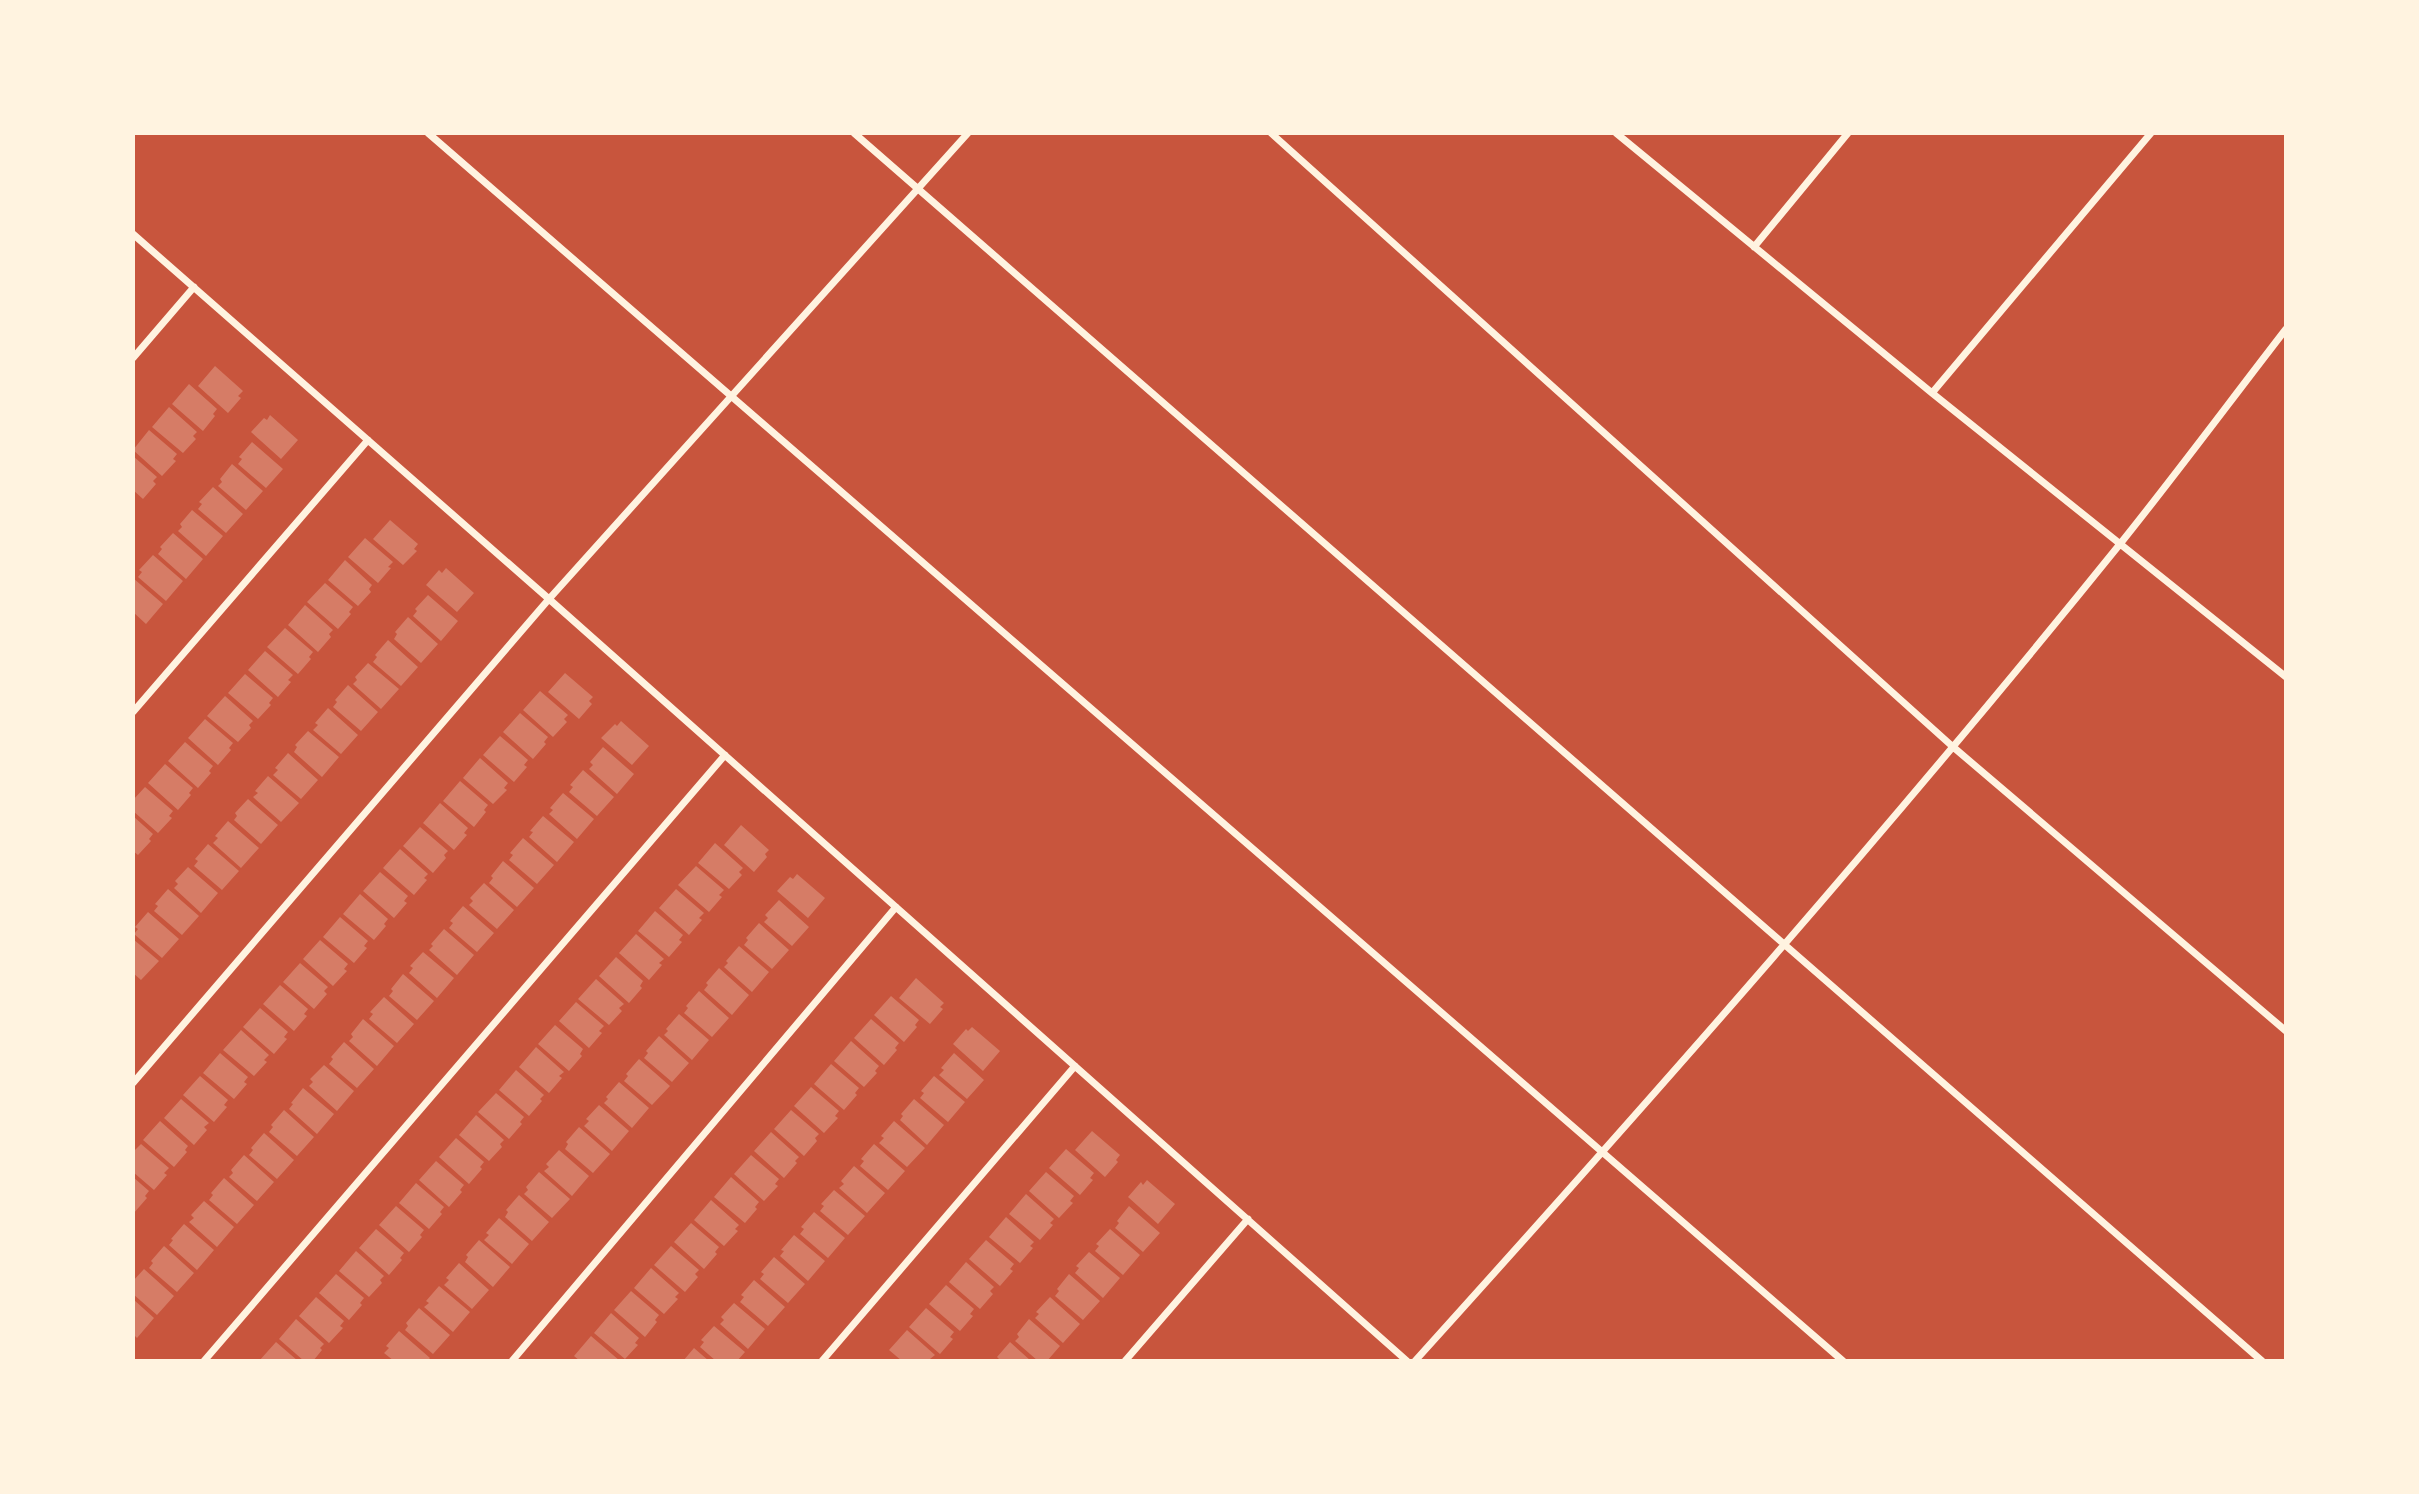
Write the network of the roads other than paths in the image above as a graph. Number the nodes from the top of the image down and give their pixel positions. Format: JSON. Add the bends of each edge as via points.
{"nodes":[{"id":1,"x":428,"y":133,"type":"edge"},
{"id":2,"x":854,"y":133,"type":"edge"},
{"id":3,"x":968,"y":133,"type":"edge"},
{"id":4,"x":1271,"y":133,"type":"edge"},
{"id":5,"x":1616,"y":133,"type":"edge"},
{"id":6,"x":1848,"y":133,"type":"edge"},
{"id":7,"x":2151,"y":133,"type":"edge"},
{"id":8,"x":918,"y":189,"type":"junction"},
{"id":9,"x":133,"y":234,"type":"edge"},
{"id":10,"x":1754,"y":247,"type":"junction"},
{"id":11,"x":194,"y":287,"type":"junction"},
{"id":12,"x":2286,"y":329,"type":"edge"},
{"id":13,"x":133,"y":358,"type":"edge"},
{"id":14,"x":1932,"y":393,"type":"junction"},
{"id":15,"x":732,"y":396,"type":"junction"},
{"id":16,"x":368,"y":440,"type":"junction"},
{"id":17,"x":2121,"y":542,"type":"junction"},
{"id":18,"x":549,"y":599,"type":"junction"},
{"id":19,"x":2286,"y":677,"type":"edge"},
{"id":20,"x":133,"y":712,"type":"edge"},
{"id":21,"x":1952,"y":746,"type":"junction"},
{"id":22,"x":725,"y":755,"type":"junction"},
{"id":23,"x":896,"y":907,"type":"junction"},
{"id":24,"x":1783,"y":944,"type":"junction"},
{"id":25,"x":2286,"y":1031,"type":"edge"},
{"id":26,"x":1075,"y":1066,"type":"junction"},
{"id":27,"x":133,"y":1083,"type":"edge"},
{"id":28,"x":1603,"y":1153,"type":"junction"},
{"id":29,"x":1248,"y":1219,"type":"junction"},
{"id":30,"x":204,"y":1361,"type":"edge"},
{"id":31,"x":512,"y":1361,"type":"edge"},
{"id":32,"x":822,"y":1361,"type":"edge"},
{"id":33,"x":1125,"y":1361,"type":"edge"},
{"id":34,"x":1407,"y":1361,"type":"edge"},
{"id":35,"x":1415,"y":1361,"type":"edge"},
{"id":36,"x":1843,"y":1361,"type":"edge"},
{"id":37,"x":2262,"y":1361,"type":"edge"}],
"edges":[{"from":1,"to":15,"type":"street"},
{"from":2,"to":8,"type":"street"},
{"from":3,"to":8,"type":"street"},
{"from":4,"to":21,"type":"street"},
{"from":5,"to":10,"type":"street"},
{"from":6,"to":10,"type":"street"},
{"from":7,"to":14,"type":"street"},
{"from":8,"to":15,"type":"street"},
{"from":8,"to":24,"type":"street"},
{"from":9,"to":11,"type":"street"},
{"from":10,"to":14,"type":"street"},
{"from":11,"to":13,"type":"street"},
{"from":11,"to":16,"type":"street"},
{"from":12,"to":17,"type":"street"},
{"from":14,"to":17,"type":"street"},
{"from":15,"to":18,"type":"street"},
{"from":15,"to":28,"type":"street"},
{"from":16,"to":18,"type":"street"},
{"from":16,"to":20,"type":"street"},
{"from":17,"to":19,"type":"street"},
{"from":17,"to":21,"type":"street"},
{"from":18,"to":22,"type":"street"},
{"from":18,"to":27,"type":"street"},
{"from":21,"to":24,"type":"street"},
{"from":21,"to":25,"type":"street"},
{"from":22,"to":23,"type":"street"},
{"from":22,"to":30,"type":"street"},
{"from":23,"to":26,"type":"street"},
{"from":23,"to":31,"type":"street"},
{"from":24,"to":28,"type":"street"},
{"from":24,"to":37,"type":"street"},
{"from":26,"to":29,"type":"street"},
{"from":26,"to":32,"type":"street"},
{"from":28,"to":35,"type":"street"},
{"from":28,"to":36,"type":"street"},
{"from":29,"to":33,"type":"street"},
{"from":29,"to":34,"type":"street"}]}
